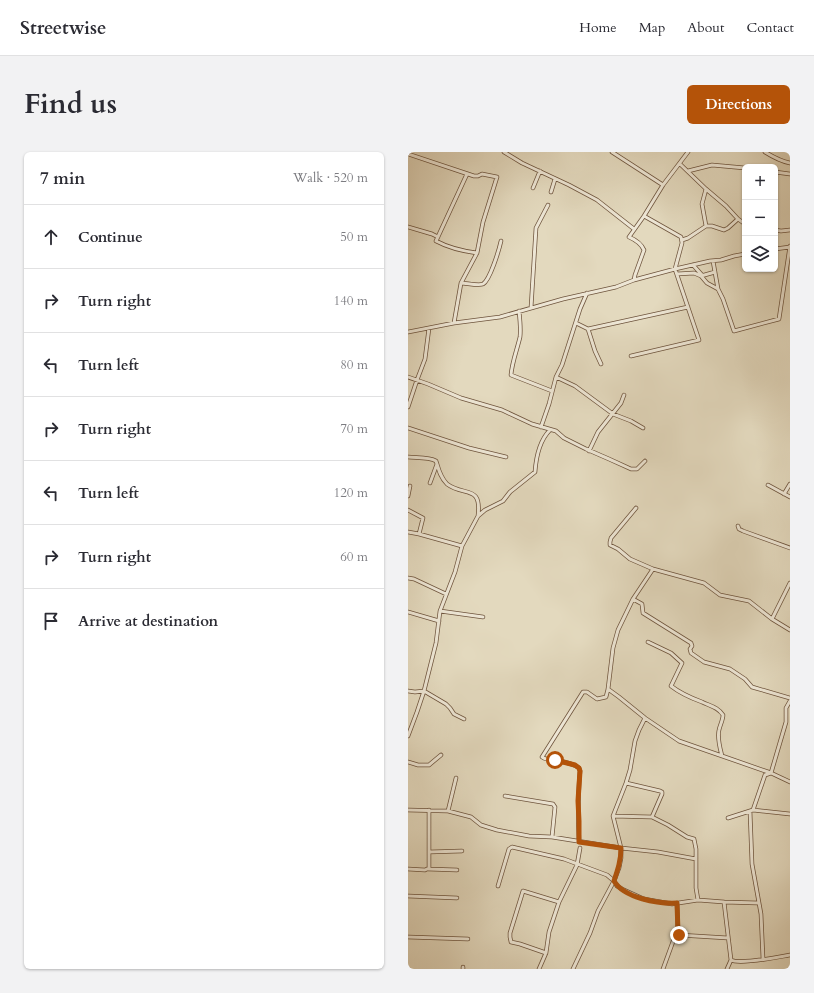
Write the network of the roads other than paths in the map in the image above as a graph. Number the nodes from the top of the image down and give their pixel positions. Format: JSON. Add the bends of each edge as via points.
{"nodes":[{"id":1,"x":504,"y":152,"type":"edge"},
{"id":2,"x":612,"y":152,"type":"edge"},
{"id":3,"x":688,"y":152,"type":"edge"},
{"id":4,"x":765,"y":152,"type":"edge"},
{"id":5,"x":408,"y":154,"type":"edge"},
{"id":6,"x":790,"y":163,"type":"edge"},
{"id":7,"x":680,"y":164,"type":"junction"},
{"id":8,"x":742,"y":168,"type":"edge"},
{"id":9,"x":540,"y":171,"type":"junction"},
{"id":10,"x":688,"y":171,"type":"junction"},
{"id":11,"x":778,"y":172,"type":"edge"},
{"id":12,"x":467,"y":174,"type":"junction"},
{"id":13,"x":790,"y":174,"type":"edge"},
{"id":14,"x":555,"y":179,"type":"junction"},
{"id":15,"x":663,"y":185,"type":"junction"},
{"id":16,"x":533,"y":188,"type":"dead end"},
{"id":17,"x":706,"y":189,"type":"junction"},
{"id":18,"x":551,"y":192,"type":"dead end"},
{"id":19,"x":548,"y":204,"type":"dead end"},
{"id":20,"x":644,"y":216,"type":"junction"},
{"id":21,"x":738,"y":219,"type":"junction"},
{"id":22,"x":742,"y":222,"type":"edge"},
{"id":23,"x":706,"y":226,"type":"junction"},
{"id":24,"x":408,"y":227,"type":"edge"},
{"id":25,"x":634,"y":230,"type":"junction"},
{"id":26,"x":778,"y":230,"type":"edge"},
{"id":27,"x":790,"y":230,"type":"edge"},
{"id":28,"x":438,"y":237,"type":"junction"},
{"id":29,"x":682,"y":240,"type":"junction"},
{"id":30,"x":501,"y":241,"type":"dead end"},
{"id":31,"x":790,"y":247,"type":"edge"},
{"id":32,"x":778,"y":249,"type":"edge"},
{"id":33,"x":477,"y":253,"type":"junction"},
{"id":34,"x":742,"y":255,"type":"edge"},
{"id":35,"x":713,"y":261,"type":"junction"},
{"id":36,"x":693,"y":265,"type":"junction"},
{"id":37,"x":675,"y":269,"type":"junction"},
{"id":38,"x":788,"y":271,"type":"edge"},
{"id":39,"x":714,"y":272,"type":"junction"},
{"id":40,"x":677,"y":274,"type":"junction"},
{"id":41,"x":701,"y":275,"type":"junction"},
{"id":42,"x":634,"y":280,"type":"junction"},
{"id":43,"x":461,"y":283,"type":"junction"},
{"id":44,"x":718,"y":289,"type":"junction"},
{"id":45,"x":587,"y":294,"type":"junction"},
{"id":46,"x":688,"y":307,"type":"junction"},
{"id":47,"x":531,"y":308,"type":"junction"},
{"id":48,"x":519,"y":311,"type":"junction"},
{"id":49,"x":576,"y":322,"type":"junction"},
{"id":50,"x":454,"y":323,"type":"junction"},
{"id":51,"x":430,"y":328,"type":"junction"},
{"id":52,"x":588,"y":329,"type":"junction"},
{"id":53,"x":408,"y":332,"type":"edge"},
{"id":54,"x":631,"y":356,"type":"dead end"},
{"id":55,"x":601,"y":364,"type":"dead end"},
{"id":56,"x":408,"y":377,"type":"edge"},
{"id":57,"x":556,"y":377,"type":"junction"},
{"id":58,"x":417,"y":380,"type":"junction"},
{"id":59,"x":552,"y":391,"type":"junction"},
{"id":60,"x":624,"y":395,"type":"dead end"},
{"id":61,"x":408,"y":407,"type":"edge"},
{"id":62,"x":613,"y":414,"type":"junction"},
{"id":63,"x":541,"y":427,"type":"junction"},
{"id":64,"x":408,"y":428,"type":"edge"},
{"id":65,"x":643,"y":428,"type":"dead end"},
{"id":66,"x":550,"y":430,"type":"junction"},
{"id":67,"x":589,"y":451,"type":"junction"},
{"id":68,"x":408,"y":457,"type":"edge"},
{"id":69,"x":506,"y":457,"type":"dead end"},
{"id":70,"x":645,"y":461,"type":"dead end"},
{"id":71,"x":437,"y":464,"type":"junction"},
{"id":72,"x":430,"y":483,"type":"dead end"},
{"id":73,"x":790,"y":484,"type":"edge"},
{"id":74,"x":768,"y":485,"type":"dead end"},
{"id":75,"x":410,"y":486,"type":"dead end"},
{"id":76,"x":784,"y":494,"type":"junction"},
{"id":77,"x":408,"y":496,"type":"edge"},
{"id":78,"x":790,"y":497,"type":"edge"},
{"id":79,"x":636,"y":508,"type":"dead end"},
{"id":80,"x":408,"y":510,"type":"edge"},
{"id":81,"x":478,"y":516,"type":"junction"},
{"id":82,"x":738,"y":526,"type":"dead end"},
{"id":83,"x":408,"y":532,"type":"edge"},
{"id":84,"x":419,"y":534,"type":"junction"},
{"id":85,"x":462,"y":546,"type":"junction"},
{"id":86,"x":790,"y":548,"type":"edge"},
{"id":87,"x":653,"y":569,"type":"junction"},
{"id":88,"x":408,"y":578,"type":"edge"},
{"id":89,"x":790,"y":583,"type":"edge"},
{"id":90,"x":446,"y":594,"type":"junction"},
{"id":91,"x":633,"y":599,"type":"junction"},
{"id":92,"x":440,"y":611,"type":"junction"},
{"id":93,"x":408,"y":612,"type":"edge"},
{"id":94,"x":483,"y":617,"type":"dead end"},
{"id":95,"x":772,"y":619,"type":"junction"},
{"id":96,"x":439,"y":621,"type":"junction"},
{"id":97,"x":790,"y":630,"type":"edge"},
{"id":98,"x":648,"y":642,"type":"dead end"},
{"id":99,"x":608,"y":689,"type":"junction"},
{"id":100,"x":408,"y":691,"type":"edge"},
{"id":101,"x":424,"y":691,"type":"junction"},
{"id":102,"x":790,"y":700,"type":"edge"},
{"id":103,"x":645,"y":718,"type":"junction"},
{"id":104,"x":464,"y":719,"type":"dead end"},
{"id":105,"x":408,"y":736,"type":"edge"},
{"id":106,"x":441,"y":755,"type":"dead end"},
{"id":107,"x":722,"y":756,"type":"junction"},
{"id":108,"x":408,"y":762,"type":"edge"},
{"id":109,"x":771,"y":773,"type":"junction"},
{"id":110,"x":456,"y":778,"type":"dead end"},
{"id":111,"x":790,"y":782,"type":"edge"},
{"id":112,"x":626,"y":784,"type":"junction"},
{"id":113,"x":505,"y":796,"type":"dead end"},
{"id":114,"x":408,"y":810,"type":"edge"},
{"id":115,"x":429,"y":810,"type":"junction"},
{"id":116,"x":751,"y":810,"type":"junction"},
{"id":117,"x":448,"y":811,"type":"junction"},
{"id":118,"x":790,"y":814,"type":"edge"},
{"id":119,"x":613,"y":816,"type":"junction"},
{"id":120,"x":652,"y":817,"type":"junction"},
{"id":121,"x":728,"y":818,"type":"dead end"},
{"id":122,"x":552,"y":837,"type":"junction"},
{"id":123,"x":579,"y":842,"type":"junction"},
{"id":124,"x":580,"y":848,"type":"dead end"},
{"id":125,"x":621,"y":848,"type":"junction"},
{"id":126,"x":462,"y":851,"type":"dead end"},
{"id":127,"x":429,"y":852,"type":"junction"},
{"id":128,"x":696,"y":859,"type":"junction"},
{"id":129,"x":577,"y":865,"type":"junction"},
{"id":130,"x":408,"y":869,"type":"edge"},
{"id":131,"x":428,"y":869,"type":"junction"},
{"id":132,"x":457,"y":870,"type":"dead end"},
{"id":133,"x":614,"y":881,"type":"junction"},
{"id":134,"x":498,"y":886,"type":"dead end"},
{"id":135,"x":408,"y":896,"type":"edge"},
{"id":136,"x":457,"y":898,"type":"dead end"},
{"id":137,"x":698,"y":900,"type":"junction"},
{"id":138,"x":559,"y":902,"type":"junction"},
{"id":139,"x":724,"y":902,"type":"junction"},
{"id":140,"x":677,"y":903,"type":"junction"},
{"id":141,"x":758,"y":903,"type":"junction"},
{"id":142,"x":678,"y":934,"type":"junction"},
{"id":143,"x":408,"y":937,"type":"edge"},
{"id":144,"x":728,"y":938,"type":"junction"},
{"id":145,"x":468,"y":939,"type":"dead end"},
{"id":146,"x":546,"y":953,"type":"junction"},
{"id":147,"x":790,"y":954,"type":"edge"},
{"id":148,"x":763,"y":959,"type":"junction"},
{"id":149,"x":730,"y":960,"type":"junction"},
{"id":150,"x":539,"y":969,"type":"edge"},
{"id":151,"x":573,"y":969,"type":"edge"},
{"id":152,"x":664,"y":969,"type":"edge"},
{"id":153,"x":727,"y":969,"type":"edge"}],
"edges":[{"from":1,"to":9,"type":"street"},
{"from":2,"to":15,"type":"street"},
{"from":3,"to":7,"type":"street"},
{"from":4,"to":6,"type":"street","via":[[773,158]]},
{"from":5,"to":12,"type":"street"},
{"from":7,"to":10,"type":"street"},
{"from":7,"to":15,"type":"street"},
{"from":8,"to":10,"type":"street","via":[[712,165]]},
{"from":9,"to":14,"type":"street"},
{"from":9,"to":16,"type":"street"},
{"from":10,"to":17,"type":"street"},
{"from":11,"to":13,"type":"street"},
{"from":12,"to":28,"type":"street"},
{"from":12,"to":33,"type":"street","via":[[476,177],[482,174],[497,177],[483,222]]},
{"from":14,"to":18,"type":"street"},
{"from":14,"to":25,"type":"street","via":[[597,200]]},
{"from":15,"to":20,"type":"street"},
{"from":17,"to":21,"type":"street"},
{"from":17,"to":23,"type":"street","via":[[702,204]]},
{"from":19,"to":47,"type":"street","via":[[536,228]]},
{"from":20,"to":25,"type":"street"},
{"from":20,"to":29,"type":"street","via":[[675,233]]},
{"from":21,"to":22,"type":"street"},
{"from":21,"to":23,"type":"street","via":[[724,230]]},
{"from":23,"to":29,"type":"street"},
{"from":24,"to":28,"type":"street"},
{"from":25,"to":42,"type":"street","via":[[628,237],[638,242],[644,250]]},
{"from":26,"to":27,"type":"street"},
{"from":28,"to":33,"type":"street","via":[[436,241],[443,245],[462,252]]},
{"from":29,"to":37,"type":"street"},
{"from":30,"to":43,"type":"street","via":[[484,284]]},
{"from":31,"to":32,"type":"street"},
{"from":31,"to":38,"type":"street"},
{"from":33,"to":43,"type":"street"},
{"from":34,"to":35,"type":"street"},
{"from":35,"to":36,"type":"street"},
{"from":35,"to":39,"type":"street"},
{"from":36,"to":37,"type":"street"},
{"from":36,"to":41,"type":"street"},
{"from":37,"to":40,"type":"street"},
{"from":37,"to":42,"type":"street"},
{"from":38,"to":44,"type":"street","via":[[779,319],[734,331]]},
{"from":39,"to":41,"type":"street"},
{"from":39,"to":44,"type":"street"},
{"from":40,"to":41,"type":"street"},
{"from":40,"to":46,"type":"street"},
{"from":41,"to":44,"type":"street","via":[[707,283]]},
{"from":42,"to":45,"type":"street"},
{"from":43,"to":50,"type":"street"},
{"from":45,"to":47,"type":"street"},
{"from":45,"to":49,"type":"street"},
{"from":46,"to":52,"type":"street"},
{"from":46,"to":54,"type":"street","via":[[699,340]]},
{"from":47,"to":48,"type":"street"},
{"from":48,"to":50,"type":"street","via":[[500,317]]},
{"from":48,"to":59,"type":"street","via":[[520,335],[511,375]]},
{"from":49,"to":52,"type":"street"},
{"from":49,"to":57,"type":"street"},
{"from":50,"to":51,"type":"street"},
{"from":51,"to":53,"type":"street"},
{"from":51,"to":58,"type":"street","via":[[425,359]]},
{"from":52,"to":55,"type":"street"},
{"from":56,"to":58,"type":"street"},
{"from":57,"to":59,"type":"street"},
{"from":57,"to":62,"type":"street","via":[[575,386]]},
{"from":58,"to":61,"type":"street"},
{"from":58,"to":63,"type":"street","via":[[461,398],[502,410]]},
{"from":59,"to":63,"type":"street"},
{"from":60,"to":62,"type":"street"},
{"from":62,"to":65,"type":"street"},
{"from":62,"to":67,"type":"street","via":[[598,432]]},
{"from":63,"to":66,"type":"street"},
{"from":64,"to":69,"type":"street"},
{"from":66,"to":67,"type":"street"},
{"from":66,"to":81,"type":"street","via":[[536,459],[535,472],[502,501]]},
{"from":67,"to":70,"type":"street","via":[[631,469],[637,469]]},
{"from":68,"to":71,"type":"street","via":[[435,460]]},
{"from":71,"to":72,"type":"street"},
{"from":71,"to":81,"type":"street","via":[[441,476],[448,484],[474,495],[479,505]]},
{"from":73,"to":76,"type":"street"},
{"from":74,"to":76,"type":"street"},
{"from":75,"to":77,"type":"street"},
{"from":76,"to":78,"type":"street"},
{"from":79,"to":87,"type":"street","via":[[611,538],[610,545],[630,559]]},
{"from":80,"to":84,"type":"street","via":[[423,518]]},
{"from":81,"to":85,"type":"street"},
{"from":82,"to":86,"type":"street","via":[[743,531]]},
{"from":83,"to":84,"type":"street"},
{"from":84,"to":85,"type":"street"},
{"from":85,"to":90,"type":"street"},
{"from":87,"to":91,"type":"street"},
{"from":87,"to":95,"type":"street","via":[[704,583],[720,595],[749,601]]},
{"from":88,"to":90,"type":"street"},
{"from":89,"to":95,"type":"street"},
{"from":90,"to":92,"type":"street"},
{"from":91,"to":99,"type":"street","via":[[618,630],[613,648]]},
{"from":91,"to":102,"type":"street","via":[[642,604],[643,613],[691,643],[691,653],[704,662],[730,669],[752,686]]},
{"from":92,"to":94,"type":"street"},
{"from":92,"to":96,"type":"street"},
{"from":93,"to":96,"type":"street"},
{"from":95,"to":97,"type":"street"},
{"from":96,"to":101,"type":"street"},
{"from":98,"to":107,"type":"street","via":[[671,653],[682,662],[671,686],[719,709],[723,715],[718,731]]},
{"from":99,"to":103,"type":"street"},
{"from":99,"to":123,"type":"street","via":[[606,697],[597,699],[583,692],[542,757],[579,768]]},
{"from":100,"to":101,"type":"street"},
{"from":101,"to":104,"type":"street"},
{"from":101,"to":105,"type":"street"},
{"from":102,"to":109,"type":"street"},
{"from":103,"to":107,"type":"street","via":[[679,741]]},
{"from":103,"to":112,"type":"street","via":[[635,741]]},
{"from":106,"to":108,"type":"street","via":[[430,765]]},
{"from":107,"to":109,"type":"street"},
{"from":109,"to":111,"type":"street"},
{"from":109,"to":116,"type":"street","via":[[765,775]]},
{"from":110,"to":117,"type":"street"},
{"from":112,"to":119,"type":"street"},
{"from":112,"to":120,"type":"street","via":[[662,792]]},
{"from":113,"to":122,"type":"street","via":[[553,804],[555,807]]},
{"from":114,"to":115,"type":"street"},
{"from":115,"to":117,"type":"street"},
{"from":115,"to":127,"type":"street"},
{"from":116,"to":118,"type":"street"},
{"from":116,"to":121,"type":"street"},
{"from":116,"to":141,"type":"street","via":[[752,864]]},
{"from":117,"to":122,"type":"street","via":[[471,816],[481,825],[497,830]]},
{"from":119,"to":120,"type":"street"},
{"from":119,"to":125,"type":"street"},
{"from":120,"to":128,"type":"street","via":[[694,839]]},
{"from":122,"to":123,"type":"street"},
{"from":123,"to":125,"type":"street"},
{"from":124,"to":129,"type":"street"},
{"from":125,"to":128,"type":"street"},
{"from":125,"to":133,"type":"street","via":[[620,863]]},
{"from":126,"to":127,"type":"street"},
{"from":127,"to":131,"type":"street"},
{"from":128,"to":137,"type":"street"},
{"from":129,"to":133,"type":"street","via":[[607,875]]},
{"from":129,"to":134,"type":"street","via":[[510,847]]},
{"from":129,"to":138,"type":"street"},
{"from":130,"to":131,"type":"street"},
{"from":131,"to":132,"type":"street"},
{"from":133,"to":140,"type":"street","via":[[622,889],[644,899]]},
{"from":133,"to":151,"type":"street"},
{"from":135,"to":136,"type":"street"},
{"from":137,"to":139,"type":"street"},
{"from":137,"to":140,"type":"street"},
{"from":138,"to":146,"type":"street"},
{"from":138,"to":146,"type":"street","via":[[524,891],[510,933],[511,942]]},
{"from":139,"to":141,"type":"street"},
{"from":139,"to":144,"type":"street"},
{"from":140,"to":142,"type":"street"},
{"from":141,"to":148,"type":"street"},
{"from":142,"to":144,"type":"street"},
{"from":142,"to":152,"type":"street","via":[[675,936]]},
{"from":143,"to":145,"type":"street"},
{"from":144,"to":149,"type":"street"},
{"from":146,"to":150,"type":"street"},
{"from":147,"to":148,"type":"street"},
{"from":148,"to":149,"type":"street","via":[[738,962]]},
{"from":149,"to":153,"type":"street"}]}
